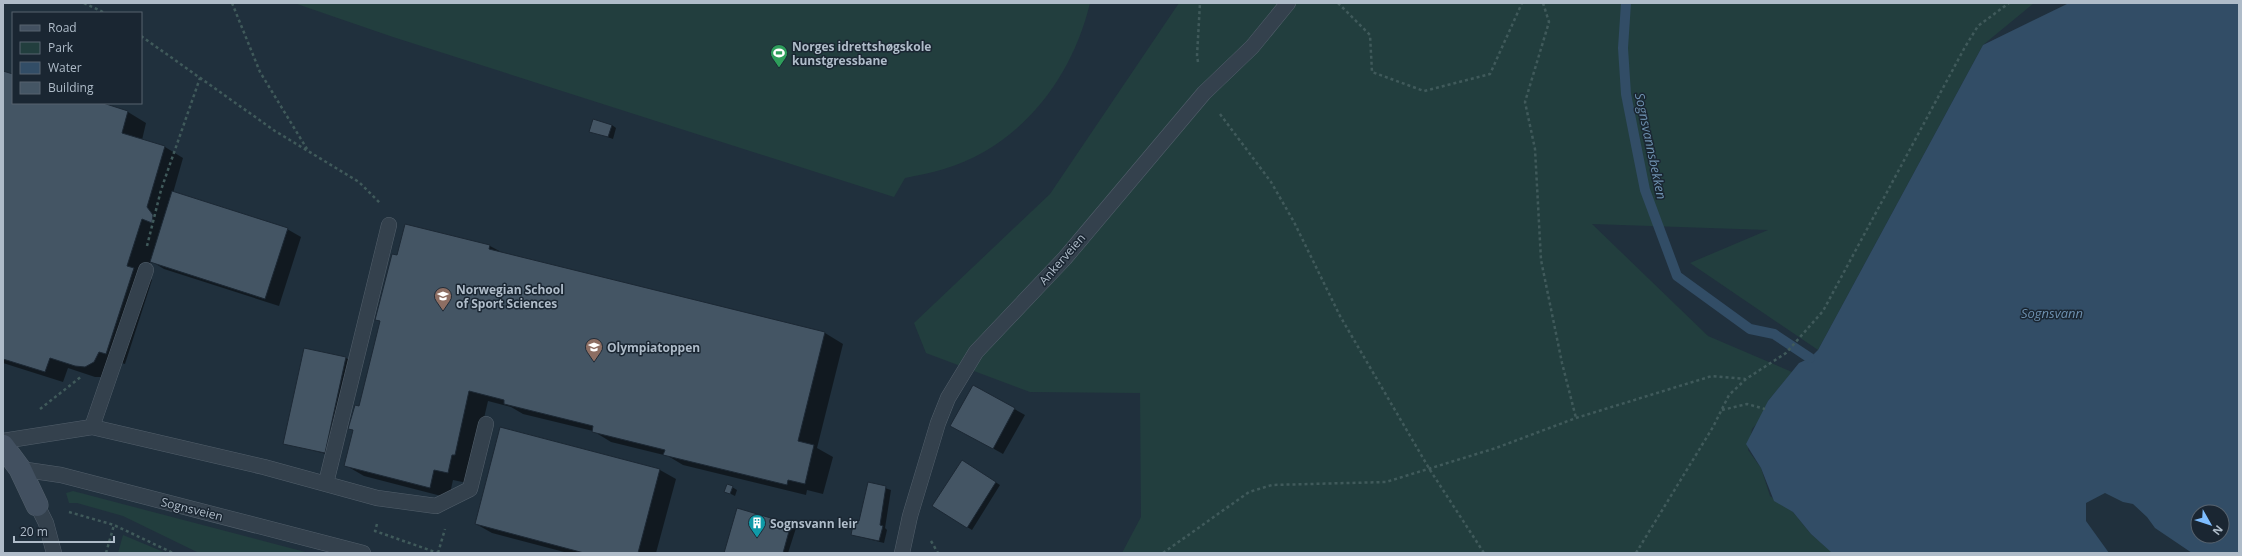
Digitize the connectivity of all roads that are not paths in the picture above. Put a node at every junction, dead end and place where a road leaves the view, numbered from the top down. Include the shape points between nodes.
1 (1288, 3) edge
2 (389, 225) road end
3 (146, 270) dead end
4 (486, 424) dead end
5 (92, 427) junction
6 (3, 441) edge
7 (3, 446) edge
8 (20, 469) junction
9 (326, 483) junction
10 (38, 505) joint
11 (54, 553) edge
12 (363, 553) edge
13 (902, 553) edge

1 - 13 lane, Ankerveien via 1252,47 1204,93 1064,258 976,352 948,398 938,423 910,516
2 - 9 lane
3 - 5 lane
4 - 9 lane via 470,489 436,506 377,498
5 - 6 lane
5 - 9 lane
7 - 8 street
8 - 10 street
8 - 12 lane, Sognsveien via 55,474
10 - 11 lane

